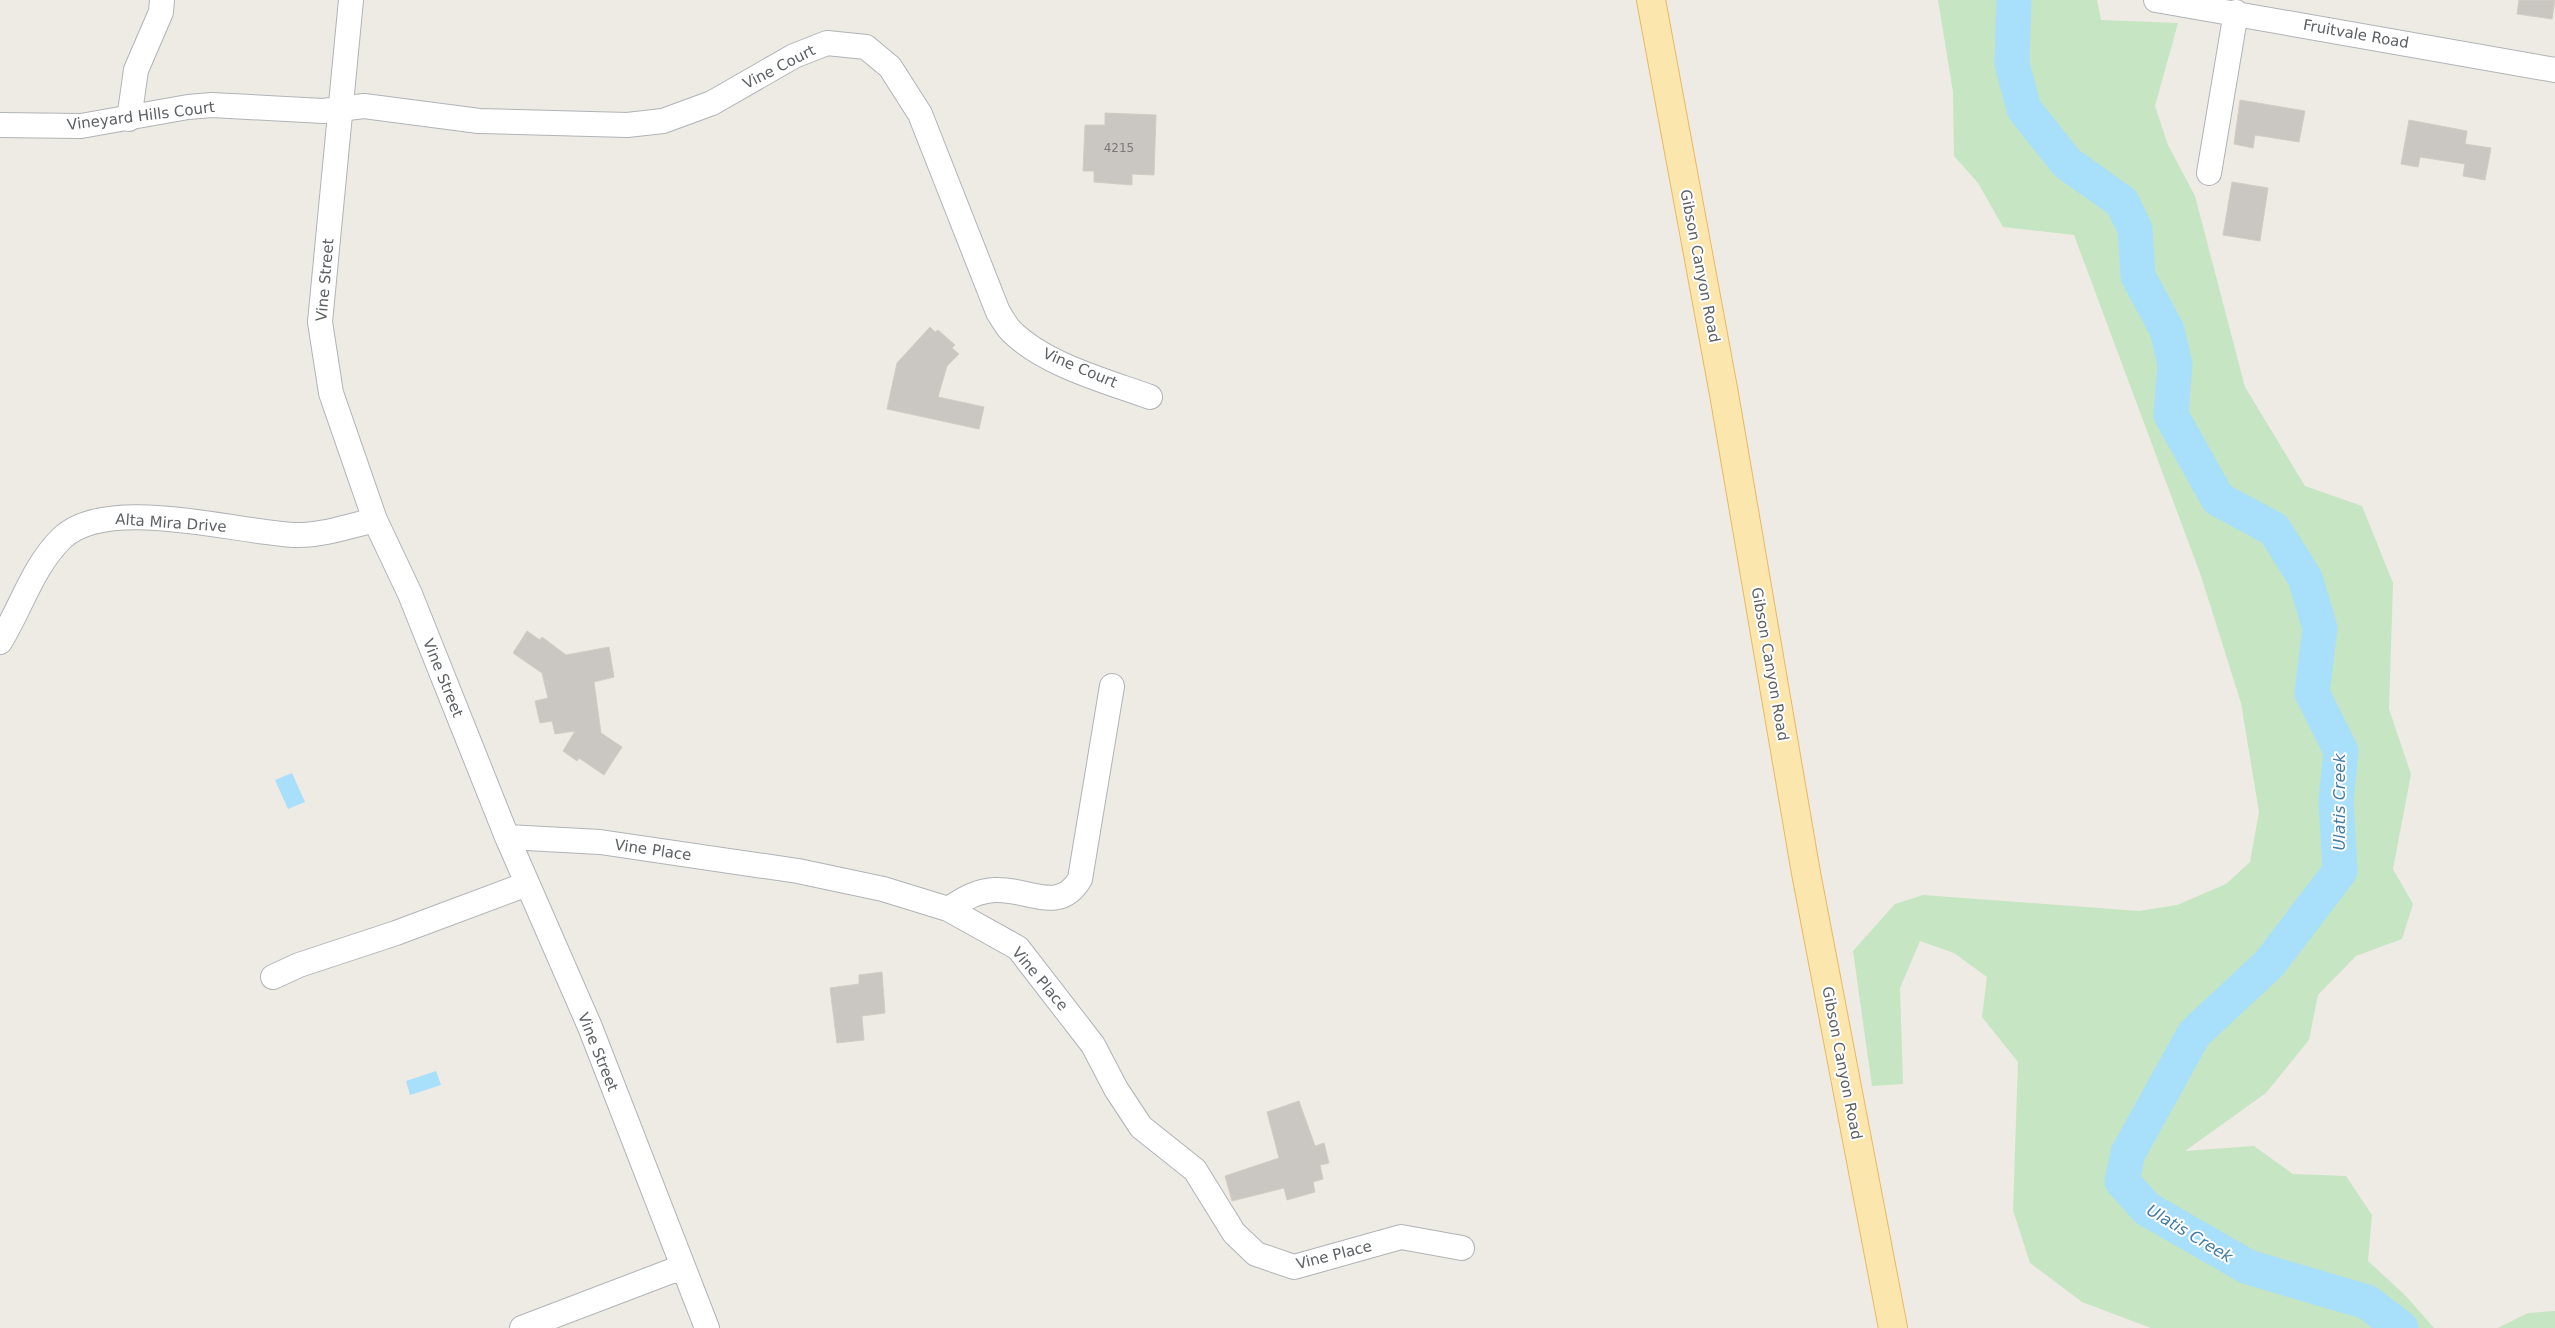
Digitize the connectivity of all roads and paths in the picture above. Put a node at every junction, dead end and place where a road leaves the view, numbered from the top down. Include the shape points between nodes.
1 (162, 0) edge
2 (351, 0) edge
3 (1651, 0) edge
4 (2156, 0) edge
5 (2208, 4) edge
6 (2236, 12) junction
7 (2555, 70) edge
8 (342, 108) junction
9 (129, 119) junction
10 (0, 125) edge
11 (2209, 173) dead end
12 (1150, 397) dead end
13 (375, 520) junction
14 (0, 642) edge
15 (1112, 686) dead end
16 (507, 837) junction
17 (527, 884) junction
18 (948, 909) junction
19 (273, 977) dead end
20 (1462, 1248) dead end
21 (682, 1267) junction
22 (522, 1328) edge
23 (707, 1328) edge
24 (1893, 1328) edge

1 - 9 street via 162,12 136,70
2 - 8 street, Vine Street
3 - 24 main road, Gibson Canyon Road via 1724,394 1806,873
4 - 5 street, Fruitvale Road
5 - 6 street, Fruitvale Road
6 - 7 street, Fruitvale Road
6 - 11 street
8 - 9 street, Vineyard Hills Court via 323,111 212,105
8 - 12 street, Vine Court via 364,106 479,121 627,125 664,121 712,103 794,56 827,43 866,47 890,67 920,114 998,312 1011,331 1047,356
8 - 13 street, Vine Street via 320,322 331,393
9 - 10 street, Vineyard Hills Court via 81,126
13 - 14 street, Alta Mira Drive via 331,532 298,535 115,516 84,523 63,537 46,556
13 - 16 street, Vine Street via 410,594
15 - 18 street via 1080,879 1076,886 1065,896 1053,899 1016,891 974,893
16 - 17 street, Vine Street
16 - 18 street, Vine Place via 600,842 798,871 883,889
17 - 19 street
17 - 21 street, Vine Street via 590,1027
18 - 20 street, Vine Place via 1018,948 1093,1045 1141,1126 1195,1170 1234,1233 1256,1254 1294,1267 1401,1237
21 - 22 street
21 - 23 street, Vine Street

